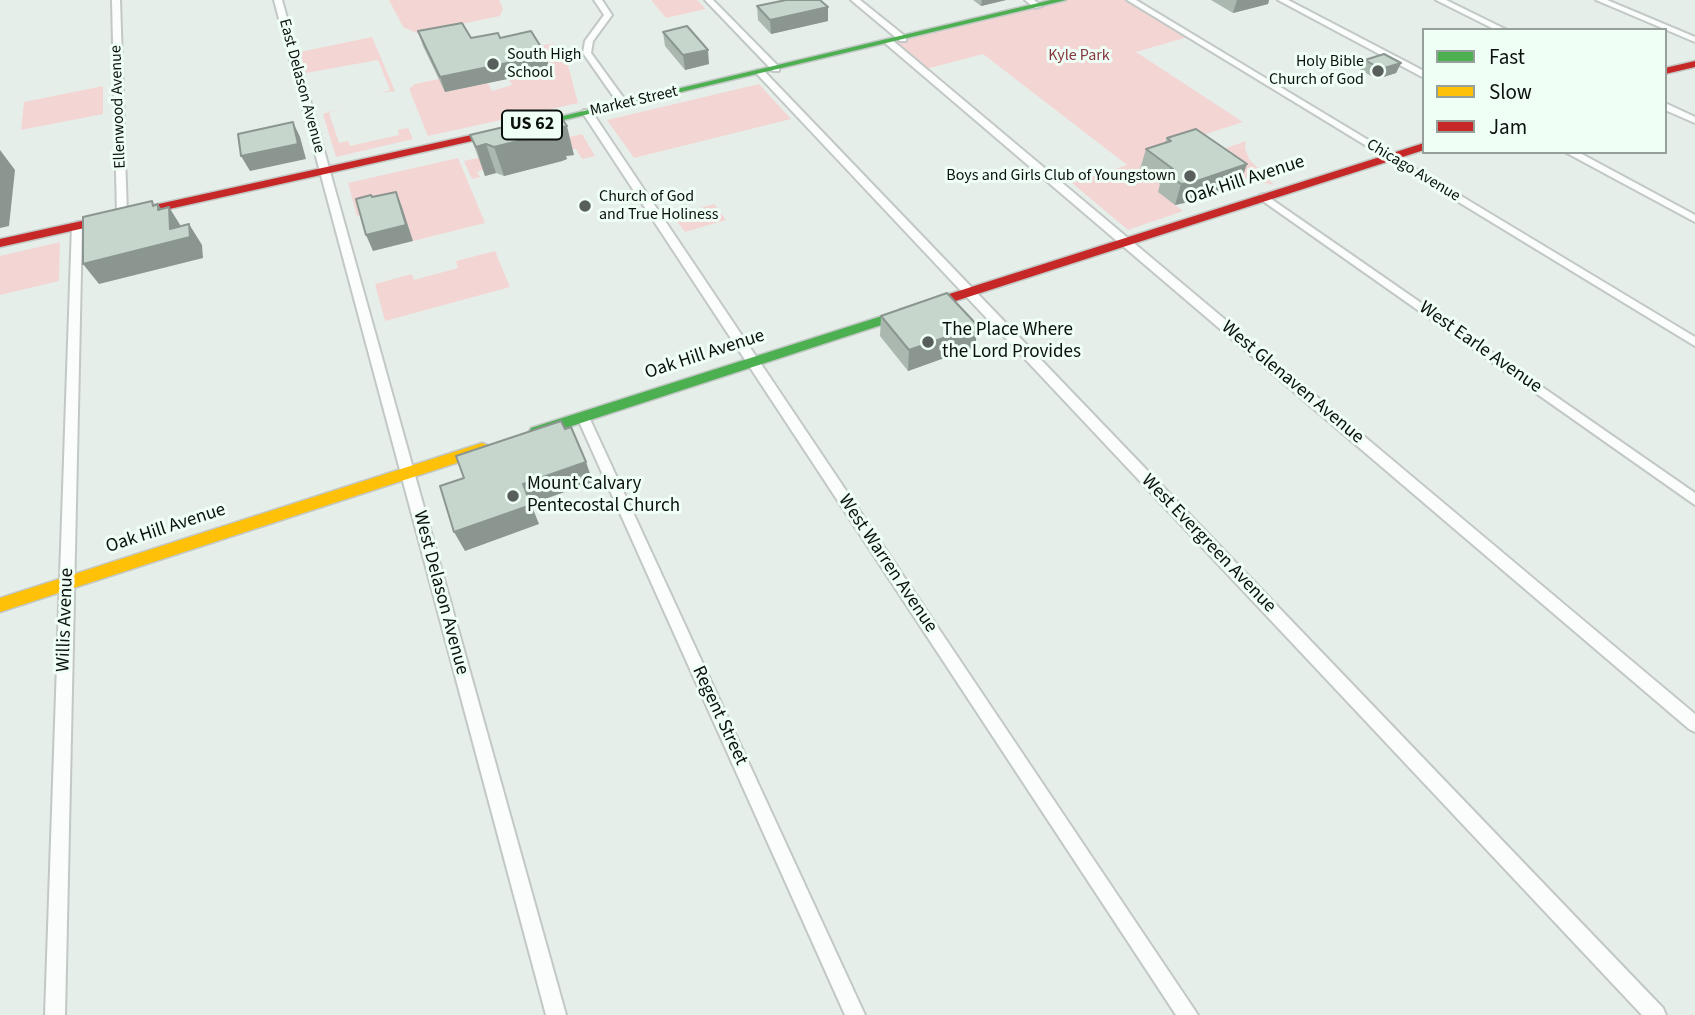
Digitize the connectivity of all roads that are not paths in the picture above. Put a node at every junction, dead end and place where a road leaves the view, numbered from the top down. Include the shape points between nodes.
1 (116, 0) edge
2 (278, 0) edge
3 (598, 0) edge
4 (709, 0) edge
5 (855, 0) edge
6 (1062, 0) edge
7 (1131, 0) edge
8 (1282, 0) edge
9 (1440, 0) edge
10 (1600, 0) edge
11 (1033, 3) edge
12 (1499, 28) edge
13 (1666, 28) edge
14 (1667, 28) edge
15 (1695, 40) edge
16 (896, 41) junction
17 (1695, 64) edge
18 (768, 71) junction
19 (1667, 71) edge
20 (1422, 74) edge
21 (623, 104) junction
22 (1667, 107) edge
23 (587, 113) junction
24 (1695, 120) edge
25 (1422, 147) edge
26 (1574, 154) edge
27 (1390, 157) junction
28 (324, 172) junction
29 (1264, 197) junction
30 (122, 215) junction
31 (1695, 219) edge
32 (77, 225) junction
33 (1125, 242) junction
34 (0, 243) edge
35 (968, 292) junction
36 (1695, 342) edge
37 (753, 362) junction
38 (583, 417) junction
39 (523, 436) edge
40 (499, 444) edge
41 (407, 473) junction
42 (1695, 500) edge
43 (67, 583) junction
44 (0, 605) edge
45 (1695, 724) edge
46 (55, 1015) edge
47 (556, 1015) edge
48 (855, 1015) edge
49 (1188, 1015) edge
50 (1656, 1015) edge

1 - 30 street, Ellenwood Avenue
2 - 28 street, East Delason Avenue
3 - 21 street via 608,15 589,41 587,53
4 - 18 street, West Evergreen Avenue
5 - 16 street, West Glenaven Avenue
6 - 11 street, Market Street / US 62
7 - 27 street, Chicago Avenue
8 - 20 street
9 - 12 street
10 - 13 street
11 - 16 street, Market Street / US 62
14 - 15 street
16 - 18 street, Market Street / US 62
16 - 33 street, West Glenaven Avenue
17 - 19 street
18 - 21 street, Market Street / US 62
18 - 35 street, West Evergreen Avenue
21 - 23 street, Market Street / US 62
22 - 24 street
23 - 28 street, Market Street / US 62
23 - 37 street, West Warren Avenue
25 - 27 street, Oak Hill Avenue
26 - 31 street
27 - 29 street, Oak Hill Avenue
27 - 36 street, Chicago Avenue
28 - 30 street, Market Street / US 62
28 - 41 street, West Delason Avenue
29 - 33 street, Oak Hill Avenue
29 - 42 street, West Earle Avenue
30 - 32 street, Market Street / US 62
32 - 34 street, Market Street / US 62
32 - 43 street, Willis Avenue
33 - 35 street, Oak Hill Avenue
33 - 45 street, West Glenaven Avenue
35 - 37 street, Oak Hill Avenue
35 - 50 street, West Evergreen Avenue
37 - 38 street, Oak Hill Avenue
37 - 49 street, West Warren Avenue
38 - 39 street, Oak Hill Avenue
38 - 48 street, Regent Street
40 - 41 street, Oak Hill Avenue
41 - 43 street, Oak Hill Avenue
41 - 47 street, West Delason Avenue
43 - 44 street, Oak Hill Avenue
43 - 46 street, Willis Avenue

